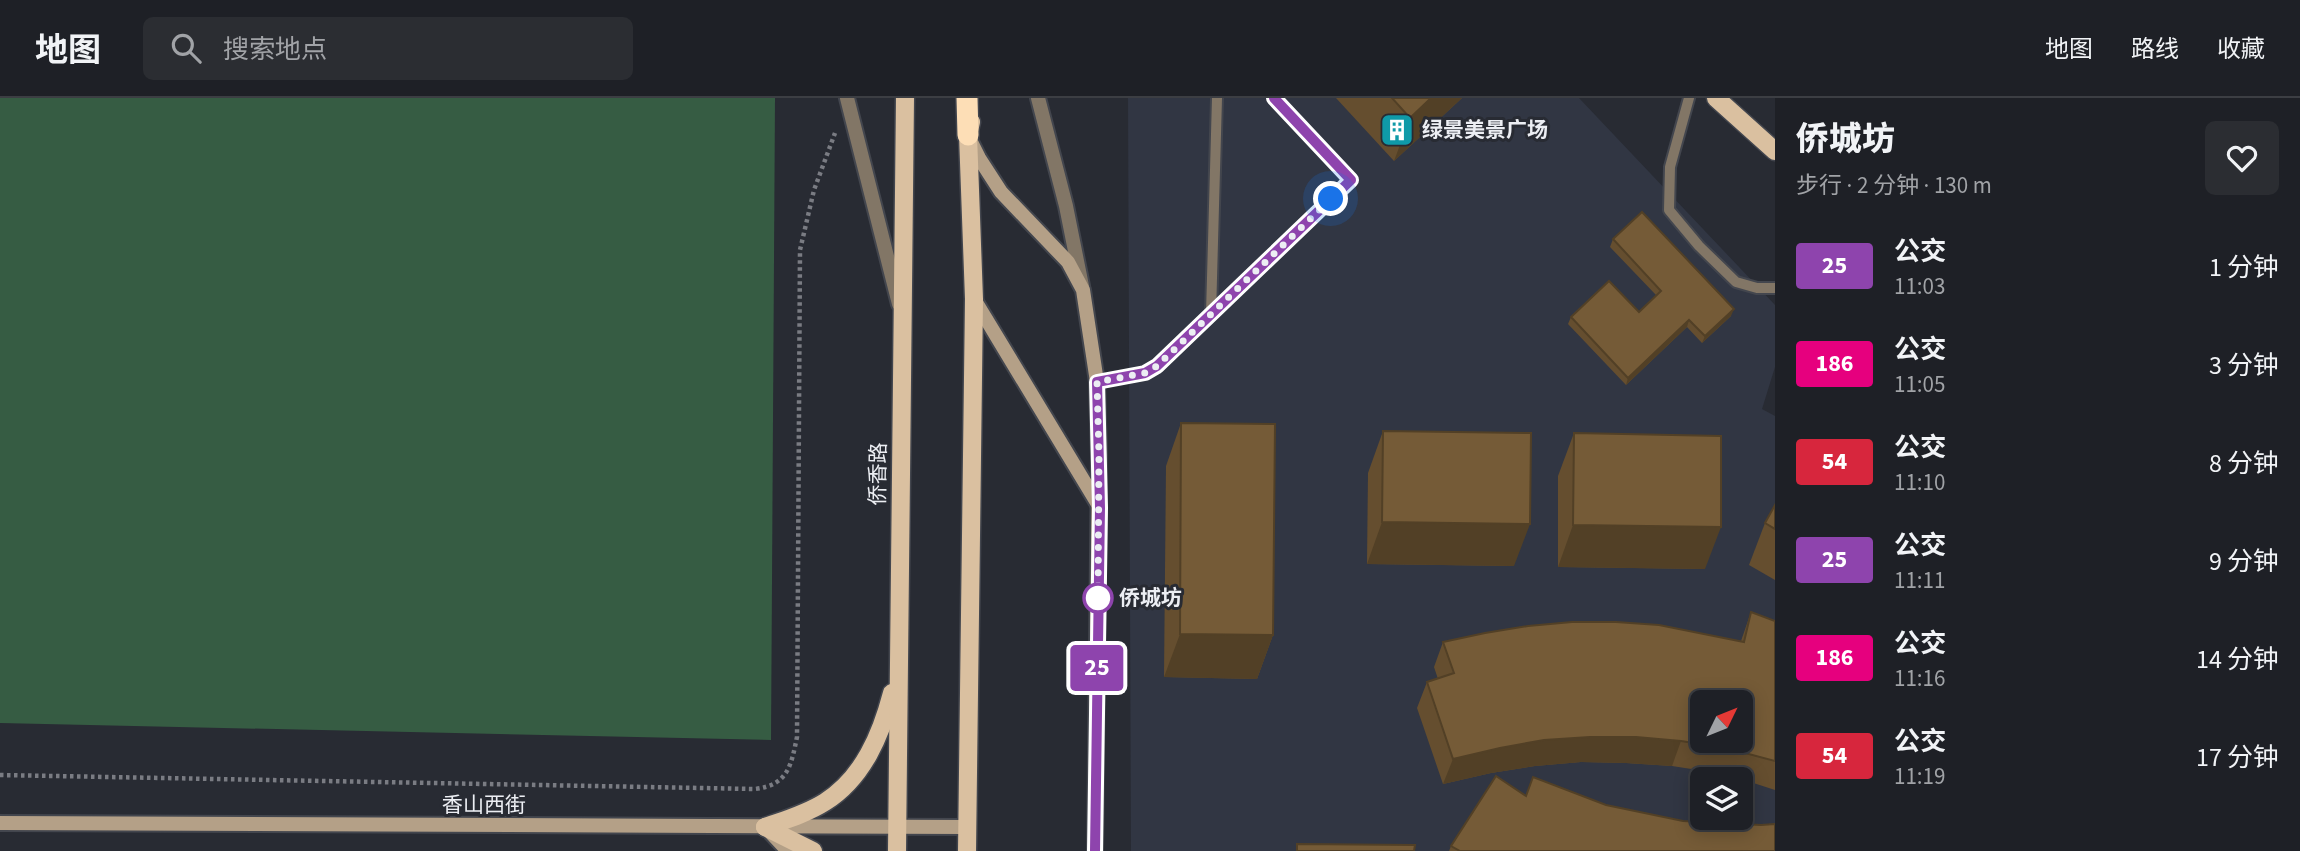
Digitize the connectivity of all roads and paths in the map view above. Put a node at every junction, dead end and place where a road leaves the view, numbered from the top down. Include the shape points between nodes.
1 (847, 98) edge
2 (905, 98) edge
3 (967, 98) edge
4 (977, 98) edge
5 (1038, 98) edge
6 (1217, 98) edge
7 (1274, 98) edge
8 (1689, 98) edge
9 (1716, 98) edge
10 (835, 131) dead end
11 (968, 135) junction
12 (1775, 151) edge
13 (1775, 288) edge
14 (1083, 290) junction
15 (974, 299) junction
16 (1211, 314) junction
17 (902, 316) junction
18 (1097, 382) junction
19 (1100, 508) junction
20 (898, 670) junction
21 (0, 775) edge
22 (0, 823) edge
23 (765, 827) junction
24 (897, 827) junction
25 (967, 827) junction
26 (788, 851) edge
27 (813, 851) edge
28 (897, 851) edge
29 (967, 851) edge
30 (1095, 851) edge

1 - 17 street
2 - 17 main road, 侨香路
3 - 11 highway
4 - 11 main road
5 - 14 street
6 - 16 lane
7 - 16 lane via 1351,180
8 - 13 lane via 1670,167 1669,210 1735,282
9 - 12 main road
10 - 21 path via 800,250 797,737 783,778 771,787 755,789
11 - 14 main road via 1001,192 1068,262
11 - 15 main road
14 - 18 main road
15 - 19 main road
15 - 25 main road
16 - 18 lane via 1157,366 1145,373
17 - 20 main road, 侨香路
18 - 19 main road
19 - 30 main road
20 - 23 main road via 871,751 844,787 804,813
20 - 24 main road, 侨香路
22 - 23 main road, 香山西街
23 - 24 main road, 香山西街
23 - 26 main road
23 - 27 main road
24 - 25 main road, 香山西街
24 - 28 main road, 侨香路
25 - 29 main road

